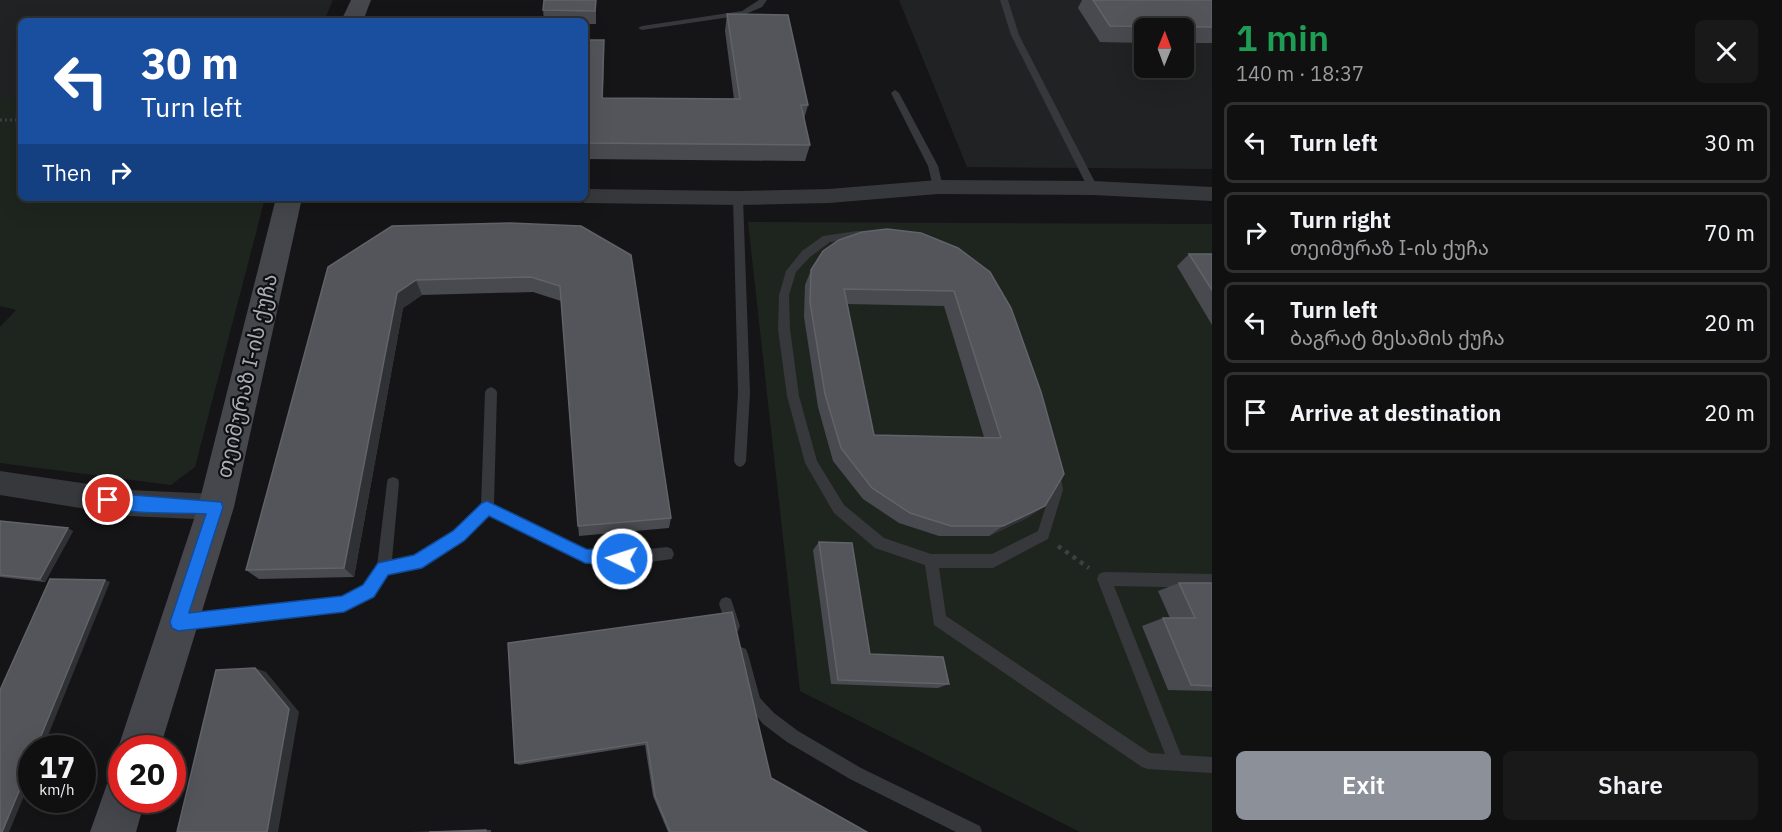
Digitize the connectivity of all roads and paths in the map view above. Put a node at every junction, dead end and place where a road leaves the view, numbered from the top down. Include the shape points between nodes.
1 (361, 0) edge
2 (763, 0) edge
3 (1004, 0) edge
4 (353, 18) edge
5 (642, 28) dead end
6 (895, 93) dead end
7 (0, 120) edge
8 (18, 120) edge
9 (938, 187) junction
10 (1093, 188) junction
11 (1212, 194) edge
12 (588, 196) edge
13 (738, 198) junction
14 (289, 201) edge
15 (491, 392) dead end
16 (740, 461) dead end
17 (0, 483) edge
18 (393, 483) dead end
19 (216, 507) junction
20 (487, 508) junction
21 (1043, 535) junction
22 (667, 554) dead end
23 (931, 561) junction
24 (384, 568) junction
25 (1104, 579) junction
26 (1212, 581) edge
27 (726, 604) dead end
28 (178, 622) junction
29 (143, 735) edge
30 (1176, 763) junction
31 (1212, 765) edge
32 (119, 813) edge
33 (113, 832) edge
34 (974, 832) edge

1 - 4 main road
2 - 5 lane via 744,13
3 - 10 lane via 1015,35
6 - 9 lane via 933,166
7 - 8 path
9 - 10 street
9 - 13 street via 829,196
10 - 11 street
12 - 13 street
13 - 16 lane via 744,393
14 - 19 main road, თეიმურაზ I-ის ქუჩა
15 - 20 lane
17 - 19 street via 129,503
18 - 24 lane
19 - 28 main road, თეიმურაზ I-ის ქუჩა
20 - 22 lane via 585,556 622,559
20 - 24 lane via 459,536 417,562
21 - 23 lane via 993,561
21 - 23 lane via 1057,490 1048,437 1004,313 975,278 941,251 896,235 827,240 806,254 791,271 784,295 784,329 793,396 811,463 839,509 855,523 880,543
21 - 25 path
23 - 30 lane via 939,620 1148,761
24 - 28 lane via 368,591 344,604
25 - 26 lane
25 - 30 lane
27 - 34 lane via 755,703 774,725 830,759
28 - 29 main road, თეიმურაზ I-ის ქუჩა
30 - 31 lane
32 - 33 main road

